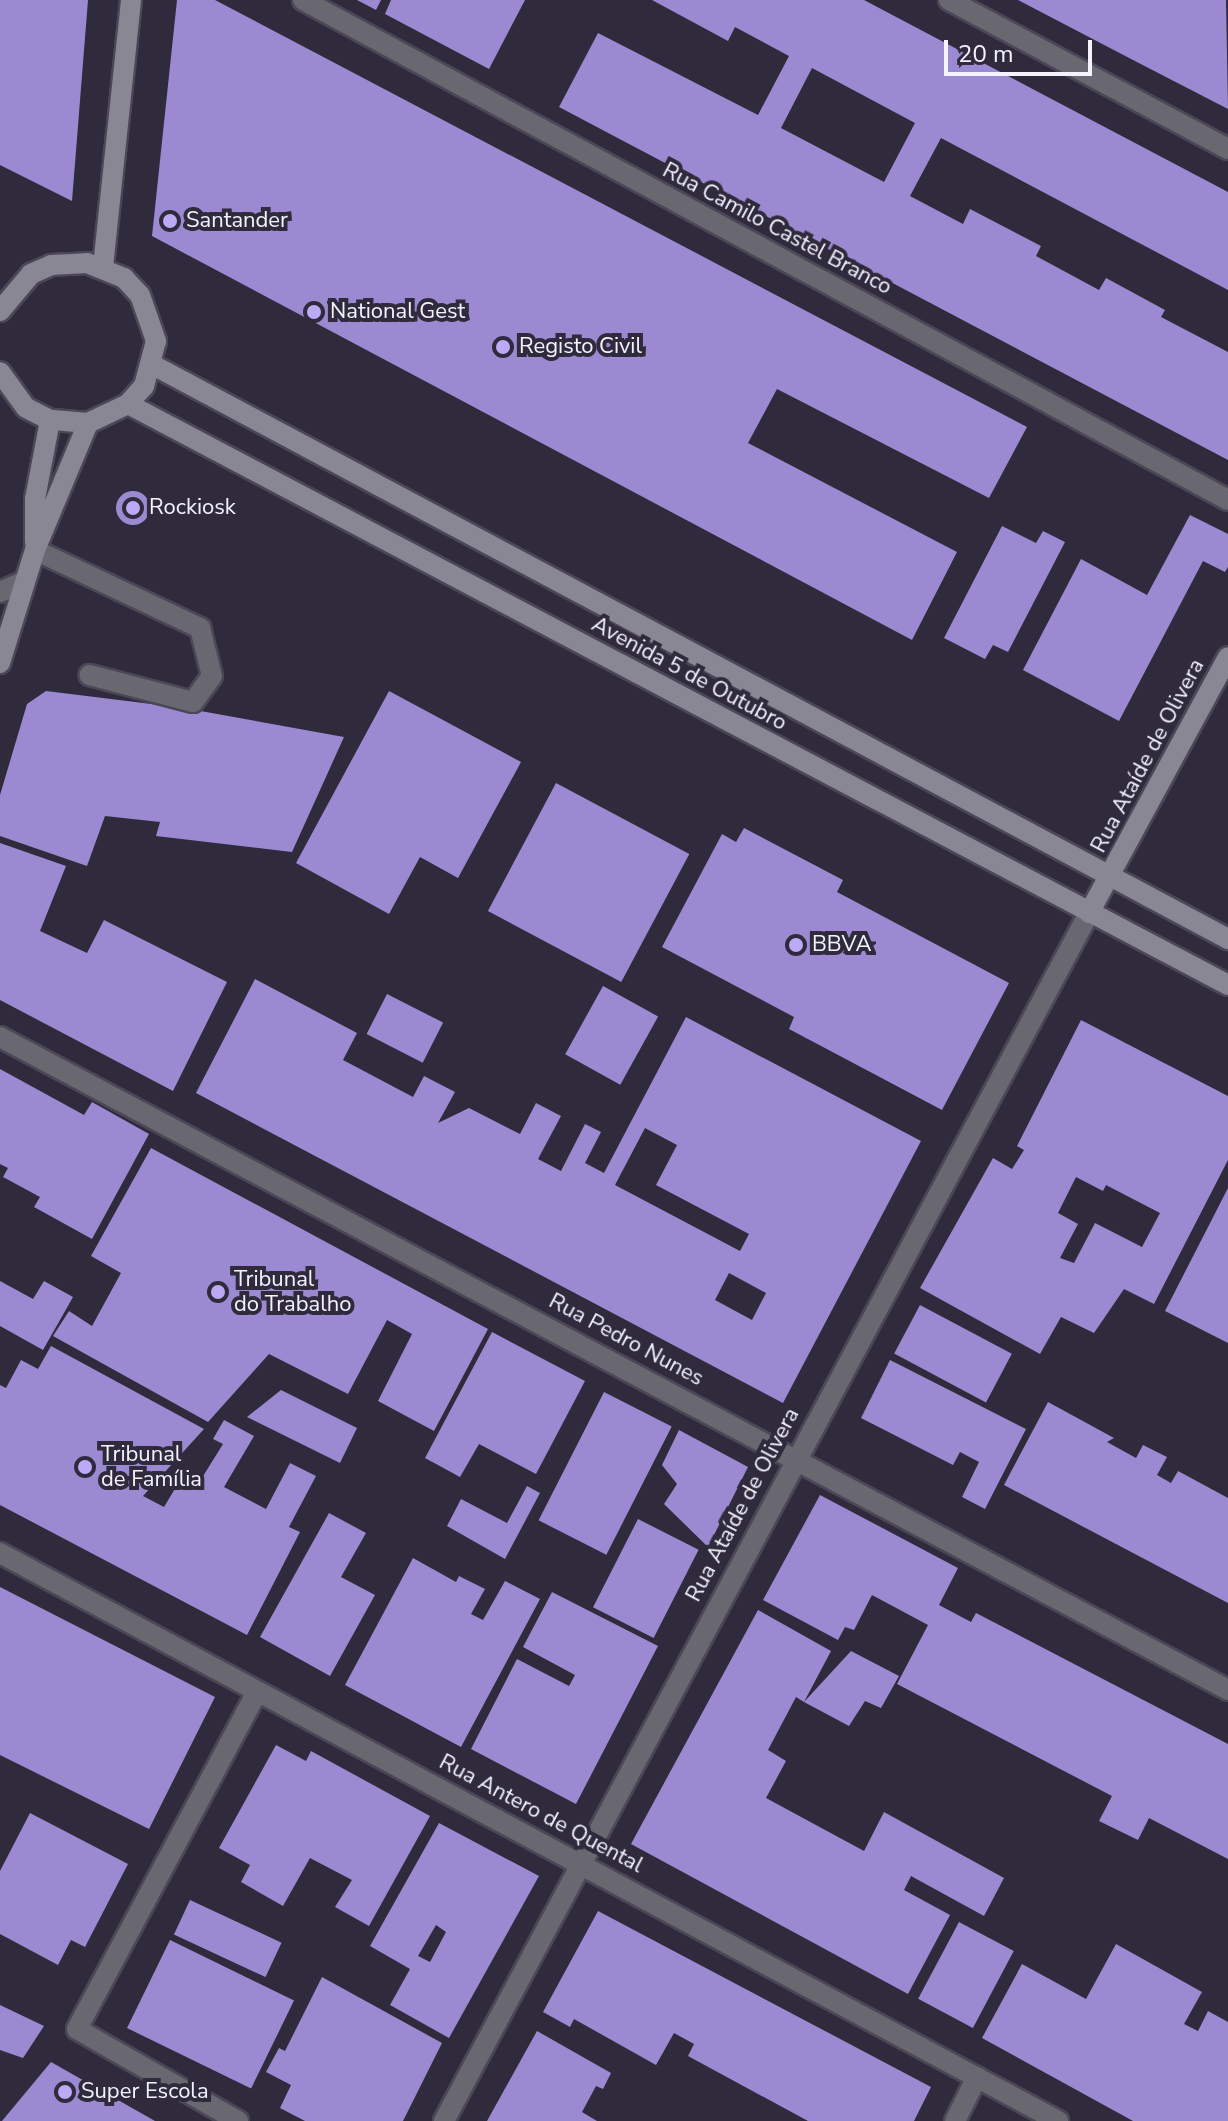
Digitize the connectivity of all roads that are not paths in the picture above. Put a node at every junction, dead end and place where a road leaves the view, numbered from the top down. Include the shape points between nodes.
1 (131, 0) edge
2 (303, 0) edge
3 (949, 0) edge
4 (1228, 149) edge
5 (103, 267) junction
6 (7, 284) edge
7 (0, 311) edge
8 (153, 365) junction
9 (0, 372) edge
10 (128, 404) junction
11 (50, 420) junction
12 (88, 423) junction
13 (1228, 500) edge
14 (35, 550) junction
15 (25, 581) junction
16 (0, 592) edge
17 (2, 653) edge
18 (1228, 657) edge
19 (89, 675) dead end
20 (1111, 877) junction
21 (1089, 913) junction
22 (1228, 939) edge
23 (1228, 985) edge
24 (0, 1037) edge
25 (796, 1457) junction
26 (0, 1553) edge
27 (1228, 1690) edge
28 (257, 1692) junction
29 (582, 1861) junction
30 (977, 2077) junction
31 (238, 2121) edge
32 (444, 2121) edge
33 (955, 2121) edge
34 (1058, 2121) edge

1 - 5 main road
2 - 13 street, Rua Camilo Castel Branco
3 - 4 street
5 - 6 main road via 51,265
5 - 8 main road via 140,295 154,329
6 - 7 main road
8 - 10 main road
8 - 20 main road, Avenida 5 de Outubro
9 - 11 main road via 26,408
10 - 12 main road
10 - 21 main road, Avenida 5 de Outubro
11 - 12 main road
11 - 14 main road via 35,499
12 - 14 main road
14 - 15 main road
14 - 19 street via 200,628 212,676 193,702
15 - 16 street
15 - 17 main road
18 - 20 main road, Rua Ataíde de Olivera
20 - 21 main road, Rua Ataíde de Olivera
20 - 22 main road, Avenida 5 de Outubro
21 - 23 main road, Avenida 5 de Outubro
21 - 25 street, Rua Ataíde de Olivera
24 - 25 street, Rua Pedro Nunes
25 - 27 street, Rua Pedro Nunes
25 - 29 street, Rua Ataíde de Olivera
26 - 28 street, Rua Antero de Quental
28 - 29 street, Rua Antero de Quental
28 - 31 street via 77,2029
29 - 30 street, Rua Antero de Quental
29 - 32 street, Rua Ataíde de Olivera
30 - 33 street
30 - 34 street, Rua Antero de Quental

